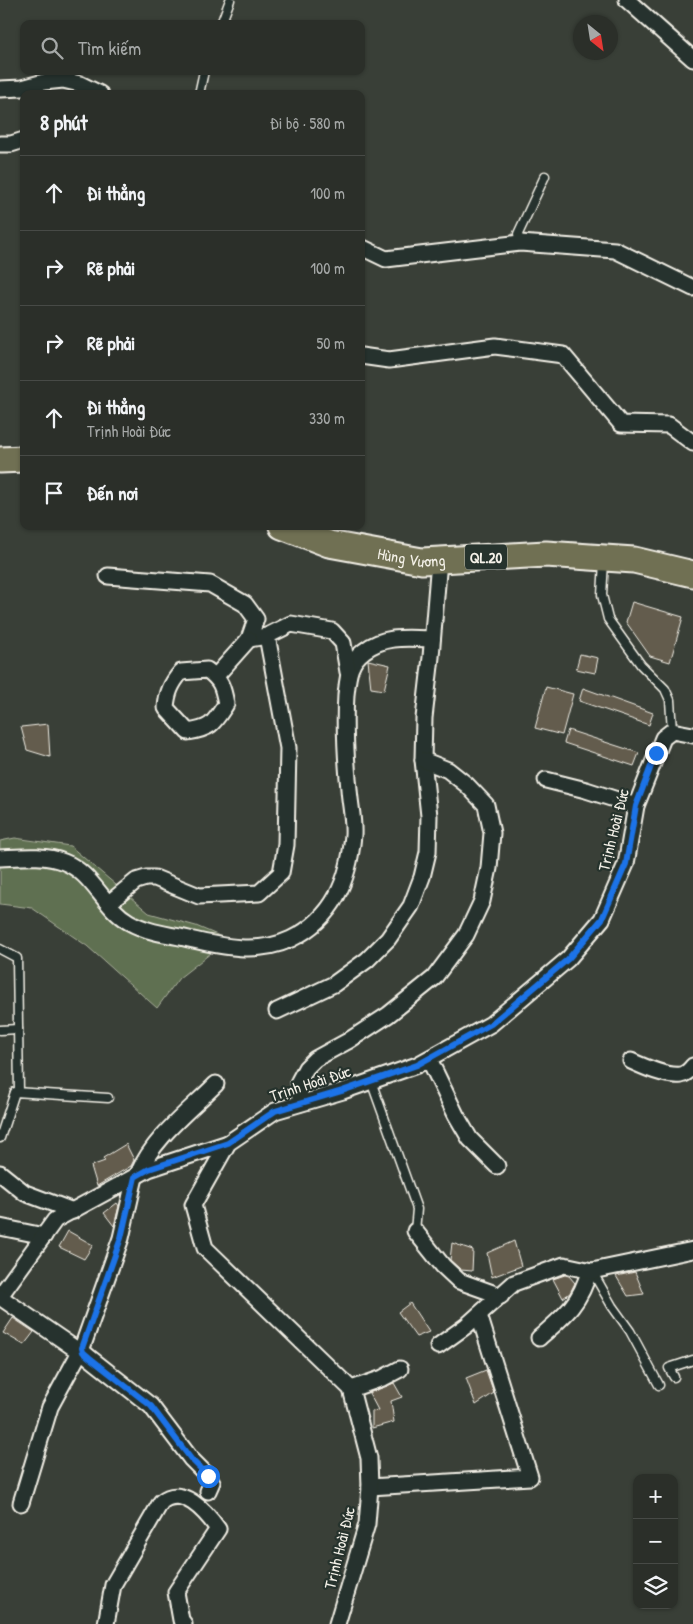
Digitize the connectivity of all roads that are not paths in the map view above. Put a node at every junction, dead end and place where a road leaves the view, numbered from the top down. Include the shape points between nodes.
1 (230, 0) edge
2 (627, 0) edge
3 (222, 20) edge
4 (693, 59) edge
5 (203, 75) edge
6 (0, 89) edge
7 (92, 90) edge
8 (200, 90) edge
9 (20, 141) edge
10 (0, 144) edge
11 (545, 176) dead end
12 (520, 243) junction
13 (365, 248) edge
14 (693, 288) edge
15 (365, 357) edge
16 (693, 443) edge
17 (20, 459) edge
18 (0, 460) edge
19 (292, 530) edge
20 (604, 558) junction
21 (440, 560) junction
22 (693, 574) edge
23 (108, 576) dead end
24 (267, 636) junction
25 (249, 639) junction
26 (432, 639) junction
27 (348, 672) junction
28 (216, 676) junction
29 (672, 731) junction
30 (693, 735) edge
31 (423, 760) junction
32 (546, 780) dead end
33 (636, 806) junction
34 (0, 858) edge
35 (109, 904) junction
36 (0, 949) edge
37 (277, 1011) dead end
38 (18, 1029) junction
39 (0, 1030) edge
40 (429, 1059) junction
41 (631, 1061) dead end
42 (693, 1066) edge
43 (371, 1081) junction
44 (216, 1084) dead end
45 (19, 1092) junction
46 (108, 1098) dead end
47 (300, 1104) junction
48 (0, 1138) edge
49 (228, 1143) junction
50 (497, 1166) dead end
51 (0, 1173) edge
52 (137, 1176) junction
53 (73, 1210) junction
54 (0, 1227) edge
55 (415, 1231) joint
56 (44, 1236) junction
57 (693, 1250) edge
58 (591, 1271) junction
59 (6, 1279) edge
60 (0, 1296) edge
61 (500, 1296) junction
62 (479, 1315) junction
63 (539, 1338) dead end
64 (438, 1346) dead end
65 (81, 1350) junction
66 (693, 1360) edge
67 (400, 1369) dead end
68 (674, 1377) dead end
69 (659, 1385) dead end
70 (351, 1389) junction
71 (370, 1488) junction
72 (208, 1491) dead end
73 (21, 1503) dead end
74 (106, 1624) edge
75 (184, 1624) edge
76 (337, 1624) edge

1 - 3 lane
2 - 4 street
5 - 8 lane
6 - 7 street via 62,80
9 - 10 street
11 - 12 lane via 518,234
12 - 13 street via 386,259
12 - 14 street via 615,250
15 - 16 street via 389,360 495,346 563,355 621,424 669,425
17 - 18 highway
19 - 21 highway, Hùng Vương / QL.20 via 329,544 422,561
20 - 21 highway, Hùng Vương / QL.20 via 546,554
20 - 22 highway, Hùng Vương / QL.20 via 634,560
20 - 29 lane via 602,595 608,619 641,665 666,689
21 - 26 street
23 - 25 street via 210,584 245,604 251,611 256,619
24 - 25 street
24 - 27 street via 291,624 332,631 343,643
24 - 35 street via 288,748 286,845 281,873 259,893 199,896 155,878 146,878 136,881
25 - 28 street
26 - 27 street via 397,637 378,643 362,652
26 - 31 street
27 - 35 street via 347,766 353,833 347,873 333,904 315,924 291,939 265,948 228,948 149,930 129,922
28 - 28 street via 223,688 226,704 206,729 188,732 166,708 174,680 181,672 207,670
29 - 30 street
29 - 33 street, Trịnh Hoài Đức via 663,738
31 - 37 street via 429,816 428,852 410,906 388,939 367,960 334,984
31 - 47 street via 448,770 486,806 492,833 490,868 482,901 466,935 434,978 388,1015 306,1068 299,1081
32 - 33 street
33 - 40 street, Trịnh Hoài Đức via 626,864 602,919 568,959 491,1024
34 - 35 street via 33,856 62,861 80,869
36 - 38 lane via 16,958
38 - 39 lane
38 - 45 lane
40 - 43 street, Trịnh Hoài Đức
40 - 50 street via 470,1139
41 - 42 street via 646,1068 682,1075
43 - 47 street, Trịnh Hoài Đức
43 - 55 lane via 417,1210
44 - 52 street via 158,1142 145,1158
45 - 46 lane
45 - 48 lane via 15,1092
47 - 49 street, Trịnh Hoài Đức via 275,1111
49 - 52 street
49 - 70 street, Trịnh Hoài Đức via 193,1205 205,1248
51 - 53 street via 25,1193
52 - 53 street
52 - 65 street via 121,1238
53 - 56 street via 55,1220
54 - 56 street
55 - 61 street via 459,1281
56 - 59 street
57 - 58 street
58 - 61 street via 564,1265 514,1283
58 - 63 street via 573,1307
58 - 69 lane via 630,1331
59 - 60 street
60 - 65 street
61 - 62 street
62 - 64 street
62 - 71 street via 530,1477
65 - 72 street via 151,1406 208,1476 212,1482
65 - 73 street via 50,1407
66 - 68 lane via 668,1368
67 - 70 street
70 - 71 street, Trịnh Hoài Đức via 369,1458
71 - 76 street, Trịnh Hoài Đức via 367,1524
74 - 75 street via 113,1585 161,1502 168,1496 178,1496 194,1502 218,1529 176,1592

